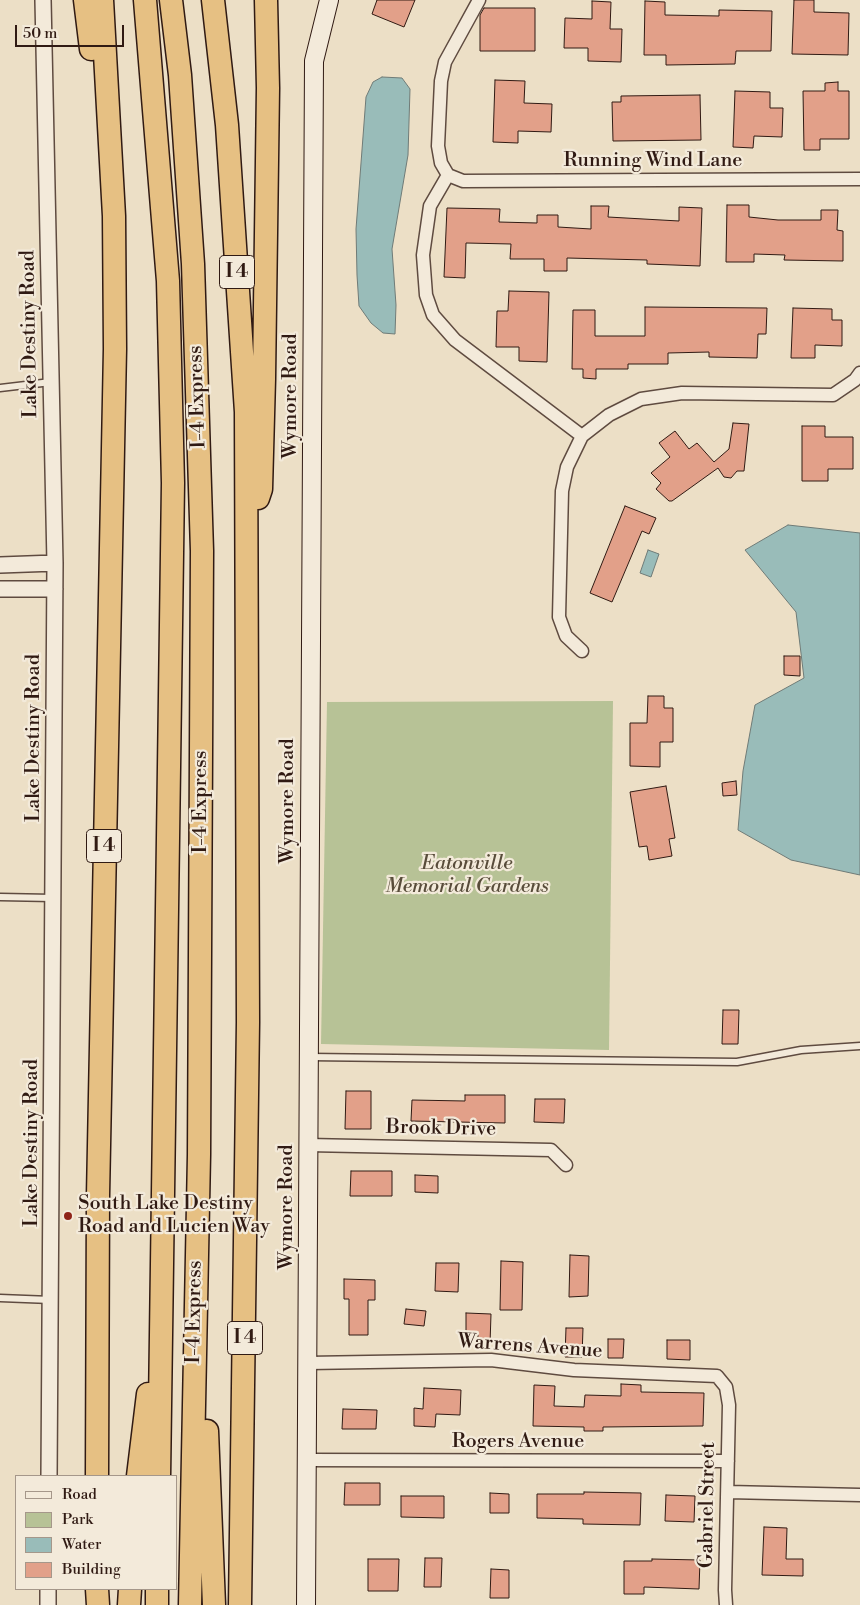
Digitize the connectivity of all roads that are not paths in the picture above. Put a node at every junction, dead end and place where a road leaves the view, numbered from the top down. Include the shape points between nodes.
1 (43, 0) edge
2 (85, 0) edge
3 (102, 0) edge
4 (145, 0) edge
5 (171, 0) edge
6 (213, 0) edge
7 (256, 0) edge
8 (266, 0) edge
9 (329, 0) edge
10 (478, 0) edge
11 (268, 88) junction
12 (448, 175) junction
13 (860, 179) edge
14 (114, 216) junction
15 (860, 373) edge
16 (51, 382) junction
17 (0, 388) edge
18 (582, 436) junction
19 (246, 545) junction
20 (55, 563) junction
21 (0, 565) edge
22 (0, 589) edge
23 (55, 589) junction
24 (582, 651) dead end
25 (0, 897) edge
26 (54, 898) junction
27 (860, 1046) edge
28 (308, 1057) junction
29 (308, 1145) junction
30 (566, 1165) dead end
31 (196, 1253) junction
32 (162, 1294) junction
33 (0, 1298) edge
34 (51, 1300) junction
35 (308, 1364) junction
36 (729, 1405) joint
37 (307, 1460) junction
38 (728, 1461) junction
39 (49, 1475) edge
40 (97, 1475) edge
41 (138, 1475) edge
42 (159, 1475) edge
43 (728, 1492) junction
44 (860, 1495) edge
45 (48, 1590) edge
46 (98, 1590) edge
47 (130, 1590) edge
48 (157, 1590) edge
49 (48, 1605) edge
50 (98, 1605) edge
51 (129, 1605) edge
52 (157, 1605) edge
53 (190, 1605) edge
54 (214, 1605) edge
55 (240, 1605) edge
56 (306, 1605) edge
57 (726, 1605) edge

1 - 16 street, Lake Destiny Road
2 - 14 highway
3 - 14 highway, I 4
4 - 32 highway, I-4 Express via 168,281 173,483
5 - 31 highway, I-4 Express via 180,75 193,264 202,542
6 - 19 highway, I 4 via 227,125 246,412
7 - 11 highway
8 - 11 highway
9 - 28 main road, Wymore Road via 314,61
10 - 12 street via 445,62 441,81 438,146 441,163
11 - 19 highway via 261,489
12 - 13 street, Running Wind Lane via 463,181
12 - 18 street via 430,206 423,255 426,294 433,314 455,340
14 - 40 highway, I 4 via 98,1195
15 - 18 street via 833,395 682,393 640,400 609,415
16 - 17 lane
16 - 20 street, Lake Destiny Road
18 - 24 street via 567,467 562,491 559,617 566,636
19 - 55 highway, I 4 via 248,1022
20 - 21 street
20 - 23 street, Lake Destiny Road
22 - 23 street
23 - 26 street, Lake Destiny Road
25 - 26 lane
26 - 34 street, Lake Destiny Road
27 - 28 lane via 800,1050 737,1062
28 - 29 main road, Wymore Road
29 - 30 street, Brook Drive via 551,1150
29 - 35 main road, Wymore Road
31 - 53 highway, I-4 Express
31 - 54 highway via 202,1280
32 - 41 highway
32 - 42 highway, I-4 Express
33 - 34 lane
34 - 39 street, Lake Destiny Road
35 - 36 street, Warrens Avenue via 491,1360 574,1370 700,1374 717,1376 726,1387
35 - 37 main road, Wymore Road
36 - 38 street, Gabriel Street
37 - 38 street, Rogers Avenue
37 - 56 main road, Wymore Road
38 - 43 street, Gabriel Street
43 - 44 street
43 - 57 street, Gabriel Street
45 - 49 street
46 - 50 highway
47 - 51 highway
48 - 52 highway

